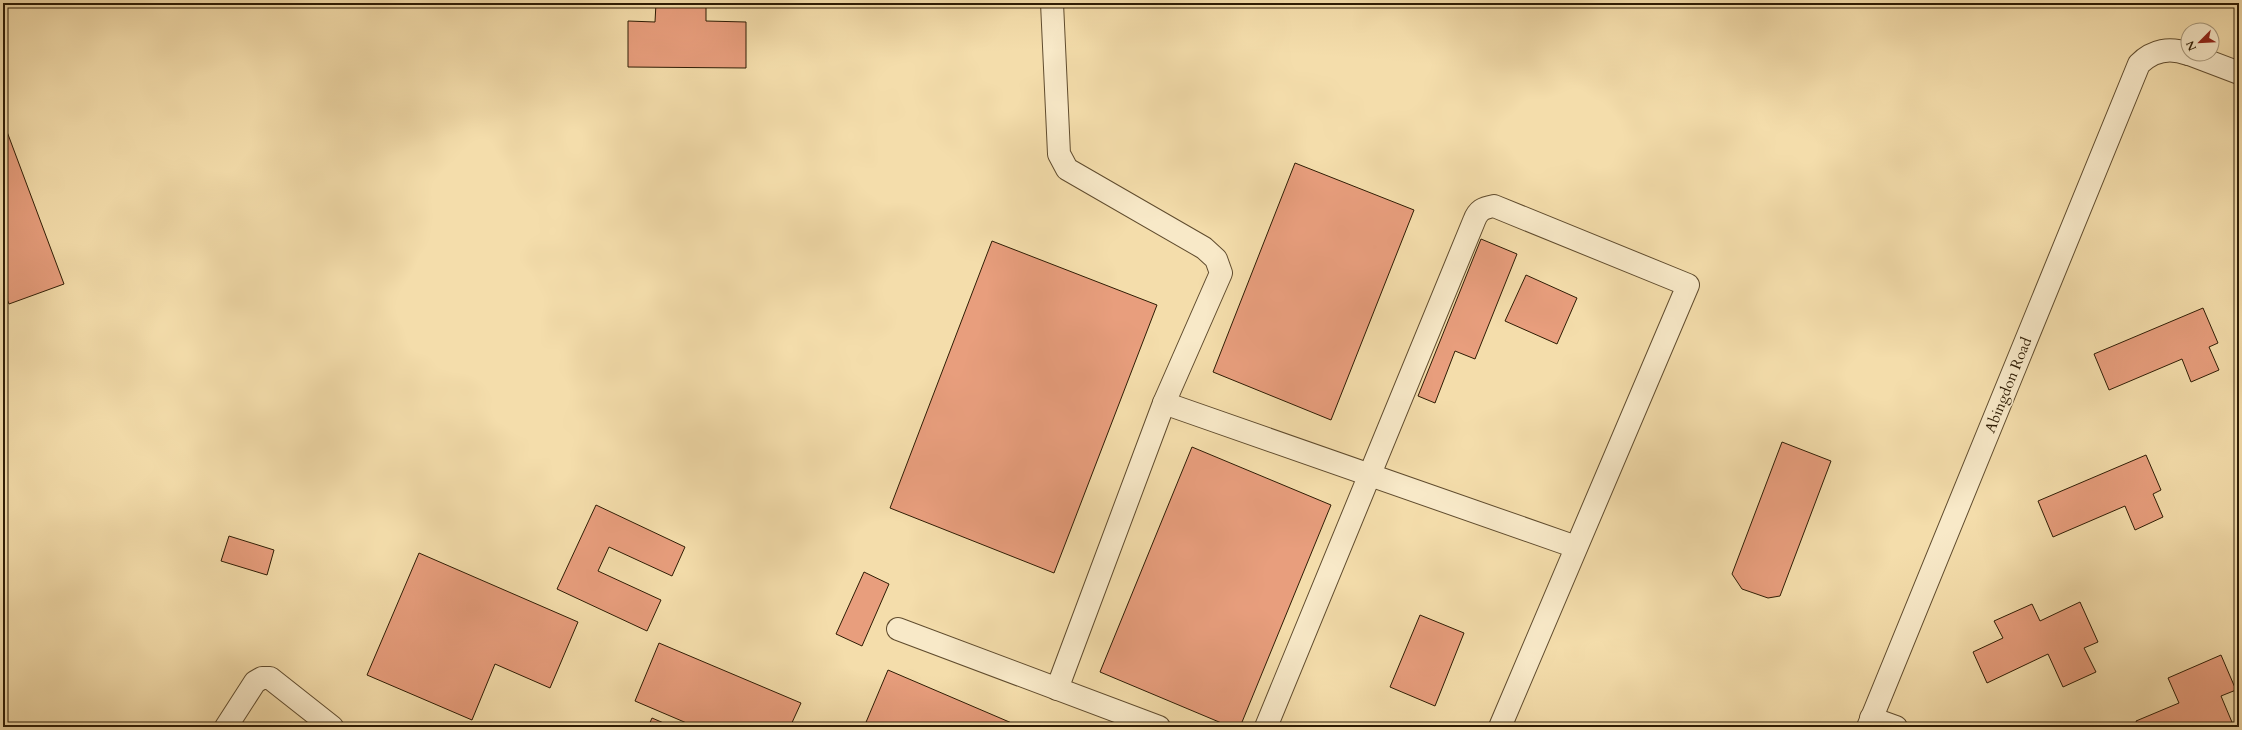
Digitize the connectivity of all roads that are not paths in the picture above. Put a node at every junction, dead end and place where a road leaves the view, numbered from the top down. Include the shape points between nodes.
1 (1052, 3) edge
2 (2180, 51) edge
3 (2211, 62) edge
4 (2239, 72) edge
5 (1164, 403) junction
6 (1369, 474) junction
7 (1576, 547) junction
8 (898, 629) dead end
9 (1057, 689) junction
10 (1870, 722) edge
11 (226, 727) edge
12 (332, 727) edge
13 (1159, 727) edge
14 (1266, 727) edge
15 (1500, 727) edge
16 (1896, 727) edge

1 - 5 street via 1059,154 1067,170 1204,248 1216,259 1221,273
2 - 10 street, Abingdon Road via 2158,51 2147,56 2139,64
3 - 4 street
5 - 6 street
5 - 9 street
6 - 7 street
6 - 7 street via 1478,212 1485,207 1494,206 1688,285
6 - 14 street
7 - 15 street
8 - 9 street
9 - 13 street
10 - 16 street
11 - 12 street via 255,682 262,678 270,678

